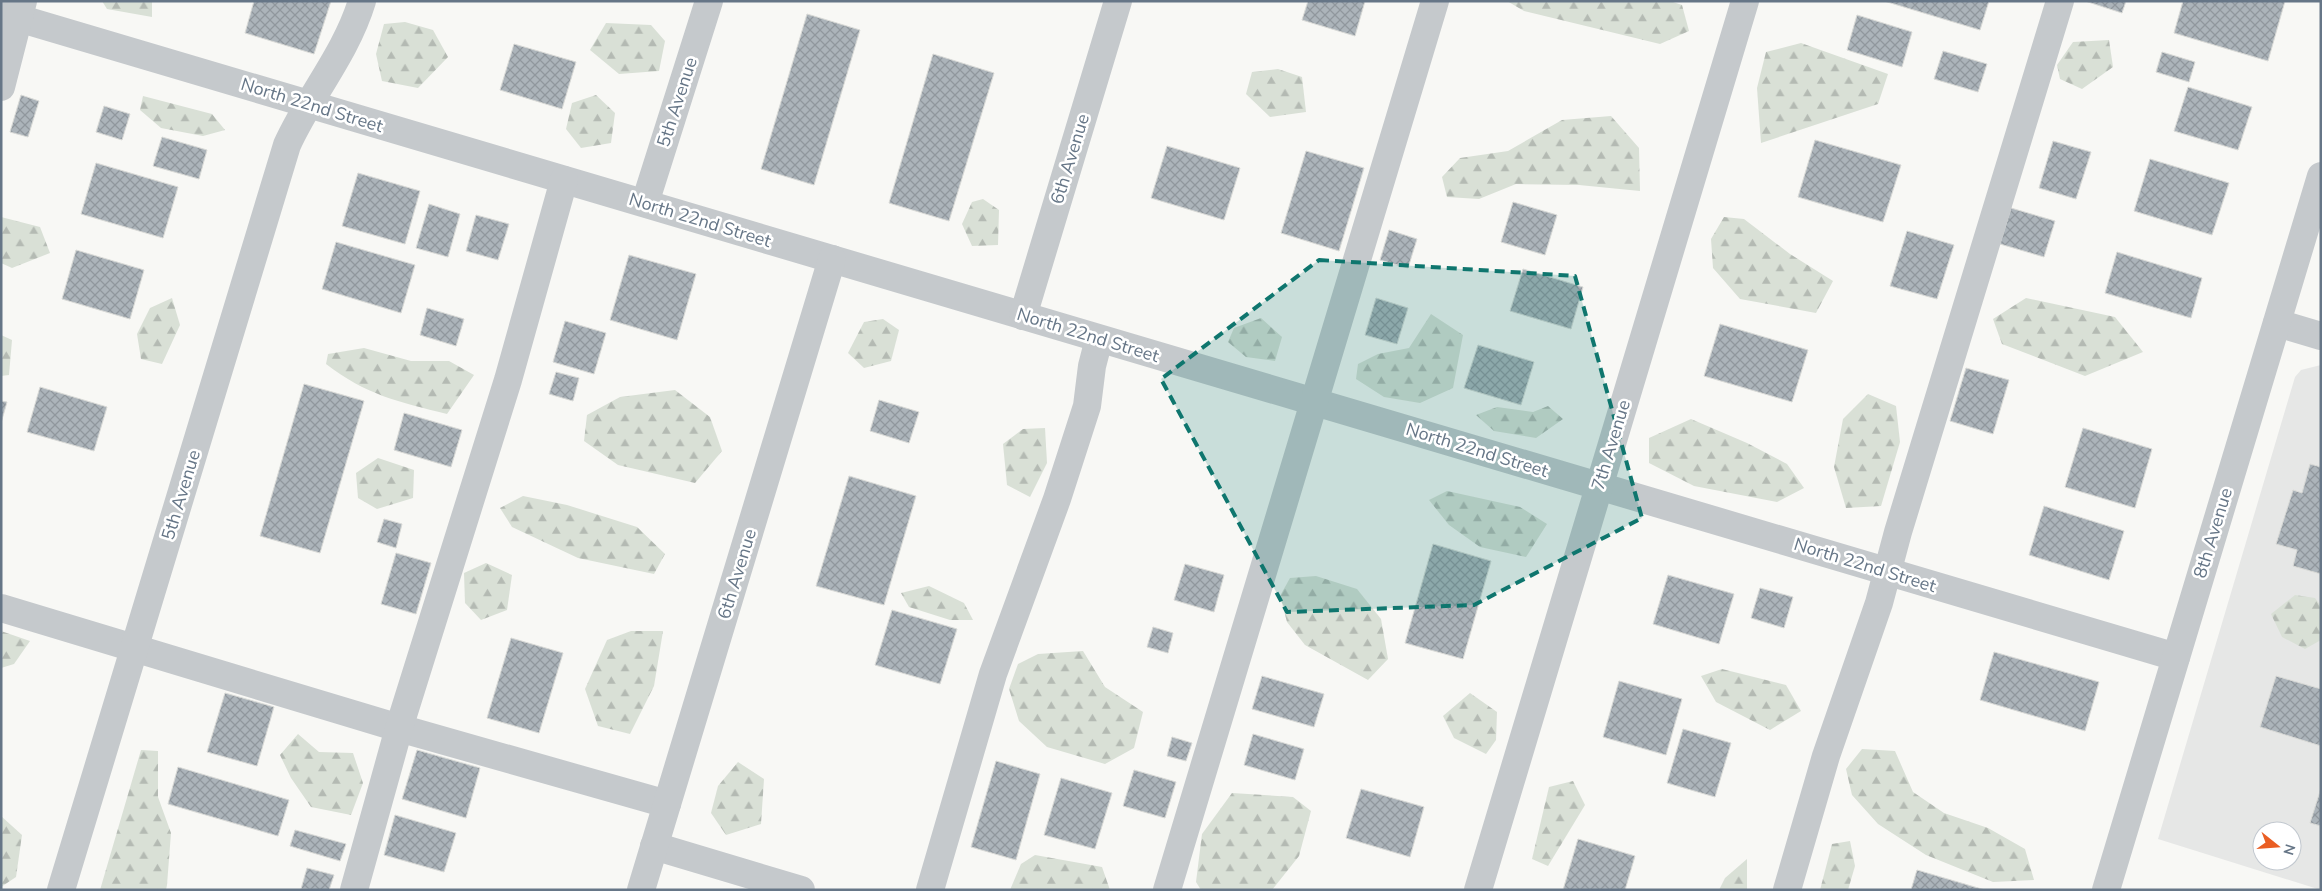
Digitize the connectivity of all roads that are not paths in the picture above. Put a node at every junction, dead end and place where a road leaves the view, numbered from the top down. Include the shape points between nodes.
1 (362, 1) edge
2 (709, 1) edge
3 (1118, 1) edge
4 (1435, 1) edge
5 (1745, 1) edge
6 (2060, 1) edge
7 (15, 11) edge
8 (1, 87) edge
9 (310, 104) junction
10 (2321, 176) edge
11 (564, 180) junction
12 (645, 203) junction
13 (832, 259) junction
14 (1023, 316) junction
15 (2277, 323) junction
16 (2321, 336) edge
17 (1100, 339) junction
18 (1313, 402) junction
19 (1599, 486) junction
20 (1888, 572) junction
21 (1, 608) edge
22 (134, 647) junction
23 (2176, 657) junction
24 (399, 728) junction
25 (667, 804) junction
26 (654, 846) junction
27 (61, 890) edge
28 (354, 890) edge
29 (641, 890) edge
30 (801, 890) edge
31 (930, 890) edge
32 (1167, 890) edge
33 (1478, 890) edge
34 (1787, 890) edge
35 (2106, 890) edge

1 - 9 street, 5th Avenue via 356,20
2 - 12 street, 5th Avenue
3 - 14 street, 6th Avenue
4 - 18 street
5 - 19 street, 7th Avenue
6 - 20 street
7 - 8 street
7 - 9 street, North 22nd Street
9 - 11 street, North 22nd Street
9 - 22 street, 5th Avenue via 287,145
10 - 15 street, 8th Avenue
11 - 12 street, North 22nd Street
11 - 24 street via 508,380
12 - 13 street, North 22nd Street
13 - 14 street, North 22nd Street
13 - 25 street, 6th Avenue
14 - 17 street, North 22nd Street
15 - 16 street
15 - 23 street, 8th Avenue
17 - 18 street, North 22nd Street
17 - 31 street via 1092,366 1087,406 993,674
18 - 19 street, North 22nd Street
18 - 32 street
19 - 20 street, North 22nd Street
19 - 33 street, 7th Avenue
20 - 23 street, North 22nd Street
20 - 34 street via 1826,756
21 - 22 street
22 - 24 street
22 - 27 street, 5th Avenue
23 - 35 street, 8th Avenue
24 - 25 street
24 - 28 street
25 - 26 street, 6th Avenue
26 - 29 street, 6th Avenue
26 - 30 street

